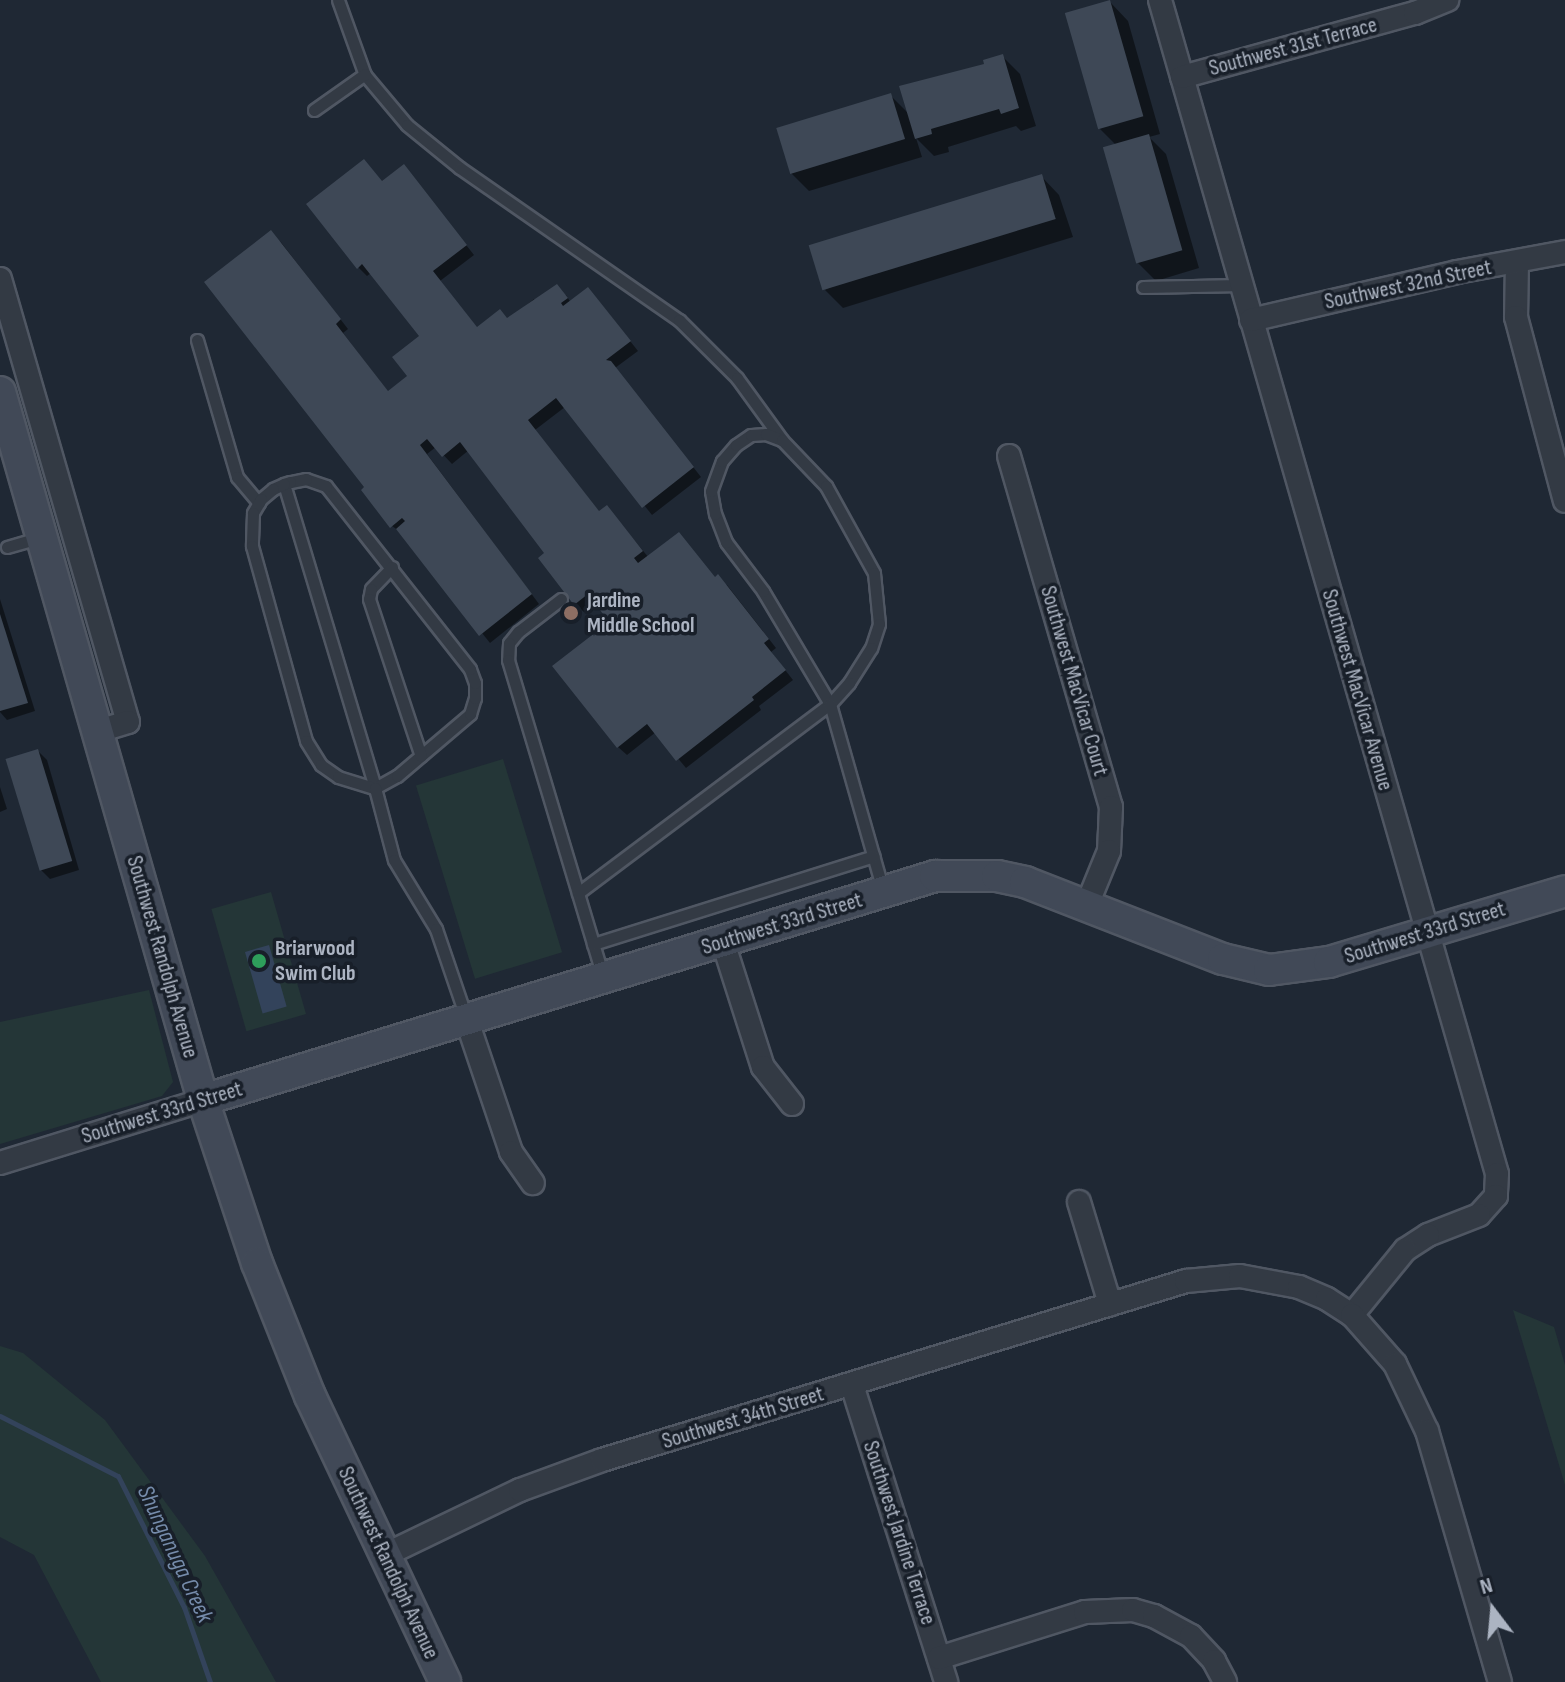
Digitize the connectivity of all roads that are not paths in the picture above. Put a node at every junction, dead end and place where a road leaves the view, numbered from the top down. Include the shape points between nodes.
1 (338, 0) edge
2 (1160, 0) edge
3 (1448, 0) edge
4 (365, 74) junction
5 (1182, 77) junction
6 (314, 110) dead end
7 (1565, 252) edge
8 (1517, 262) junction
9 (0, 279) edge
10 (1241, 285) junction
11 (1143, 287) dead end
12 (1251, 320) junction
13 (197, 340) dead end
14 (0, 392) edge
15 (45, 434) junction
16 (782, 440) junction
17 (15, 443) junction
18 (1009, 456) dead end
19 (284, 484) junction
20 (1565, 501) edge
21 (259, 503) junction
22 (43, 537) junction
23 (7, 547) dead end
24 (392, 567) junction
25 (561, 599) dead end
26 (830, 704) junction
27 (99, 731) junction
28 (421, 756) junction
29 (375, 788) junction
30 (873, 856) junction
31 (1565, 891) edge
32 (578, 893) junction
33 (884, 893) junction
34 (1087, 905) junction
35 (1426, 933) junction
36 (723, 942) junction
37 (593, 944) junction
38 (604, 978) junction
39 (467, 1021) junction
40 (203, 1100) junction
41 (792, 1104) dead end
42 (0, 1163) edge
43 (533, 1183) dead end
44 (1079, 1202) dead end
45 (1110, 1304) junction
46 (1352, 1315) junction
47 (852, 1385) junction
48 (385, 1555) junction
49 (939, 1658) junction
50 (445, 1682) edge
51 (946, 1682) edge
52 (1225, 1682) edge
53 (1500, 1682) edge

1 - 4 lane
2 - 5 street, Southwest MacVicar Avenue
3 - 5 street, Southwest 31st Terrace
4 - 6 lane
4 - 16 lane via 407,125 460,168 679,320 737,378
5 - 10 street, Southwest MacVicar Avenue
7 - 8 street, Southwest 32nd Street
8 - 12 street, Southwest 32nd Street
8 - 20 street via 1516,317
9 - 15 street
10 - 11 lane
10 - 12 street, Southwest MacVicar Avenue
12 - 35 street, Southwest MacVicar Avenue
13 - 21 lane via 237,477
14 - 17 street, Southwest Randolph Avenue
15 - 17 street
15 - 27 street via 128,722
16 - 26 lane via 826,486 874,573 879,624 871,648
16 - 26 lane via 751,435 736,445 722,461 711,491 715,514 726,542 763,591
17 - 22 street, Southwest Randolph Avenue
18 - 34 street, Southwest MacVicar Court via 1111,807 1109,851
19 - 21 lane
19 - 24 lane via 306,479 326,486
19 - 29 lane
21 - 29 lane via 250,529 252,546 306,741 321,765 338,777
22 - 23 lane
22 - 27 street, Southwest Randolph Avenue
24 - 28 lane via 371,589 369,599
24 - 28 lane via 470,669 475,683 470,714
25 - 32 lane via 518,632 509,643 508,660
26 - 30 lane
26 - 32 lane
27 - 40 street, Southwest Randolph Avenue
28 - 29 lane
29 - 39 lane via 394,860 436,929
30 - 33 lane
30 - 37 lane
31 - 35 street, Southwest 33rd Street
32 - 37 lane
33 - 34 street, Southwest 33rd Street via 935,876 976,875 1025,882
33 - 36 street, Southwest 33rd Street
34 - 35 street, Southwest 33rd Street via 1223,959 1269,970 1329,962
35 - 46 street, Southwest MacVicar Avenue via 1497,1174 1496,1196 1479,1215 1405,1250
36 - 38 street, Southwest 33rd Street
36 - 41 street via 763,1067
37 - 38 lane
38 - 39 street, Southwest 33rd Street
39 - 40 street, Southwest 33rd Street
39 - 43 street via 511,1152
40 - 42 street, Southwest 33rd Street
40 - 48 street, Southwest Randolph Avenue via 281,1331
44 - 45 street
45 - 46 street, Southwest 34th Street via 1186,1281 1240,1276 1299,1287
45 - 47 street, Southwest 34th Street
46 - 53 street via 1395,1364 1419,1407
47 - 48 street, Southwest 34th Street via 544,1480
47 - 49 street, Southwest Jardine Terrace
48 - 50 street, Southwest Randolph Avenue
49 - 51 street, Southwest Jardine Terrace
49 - 52 street via 1085,1612 1133,1610 1191,1636

